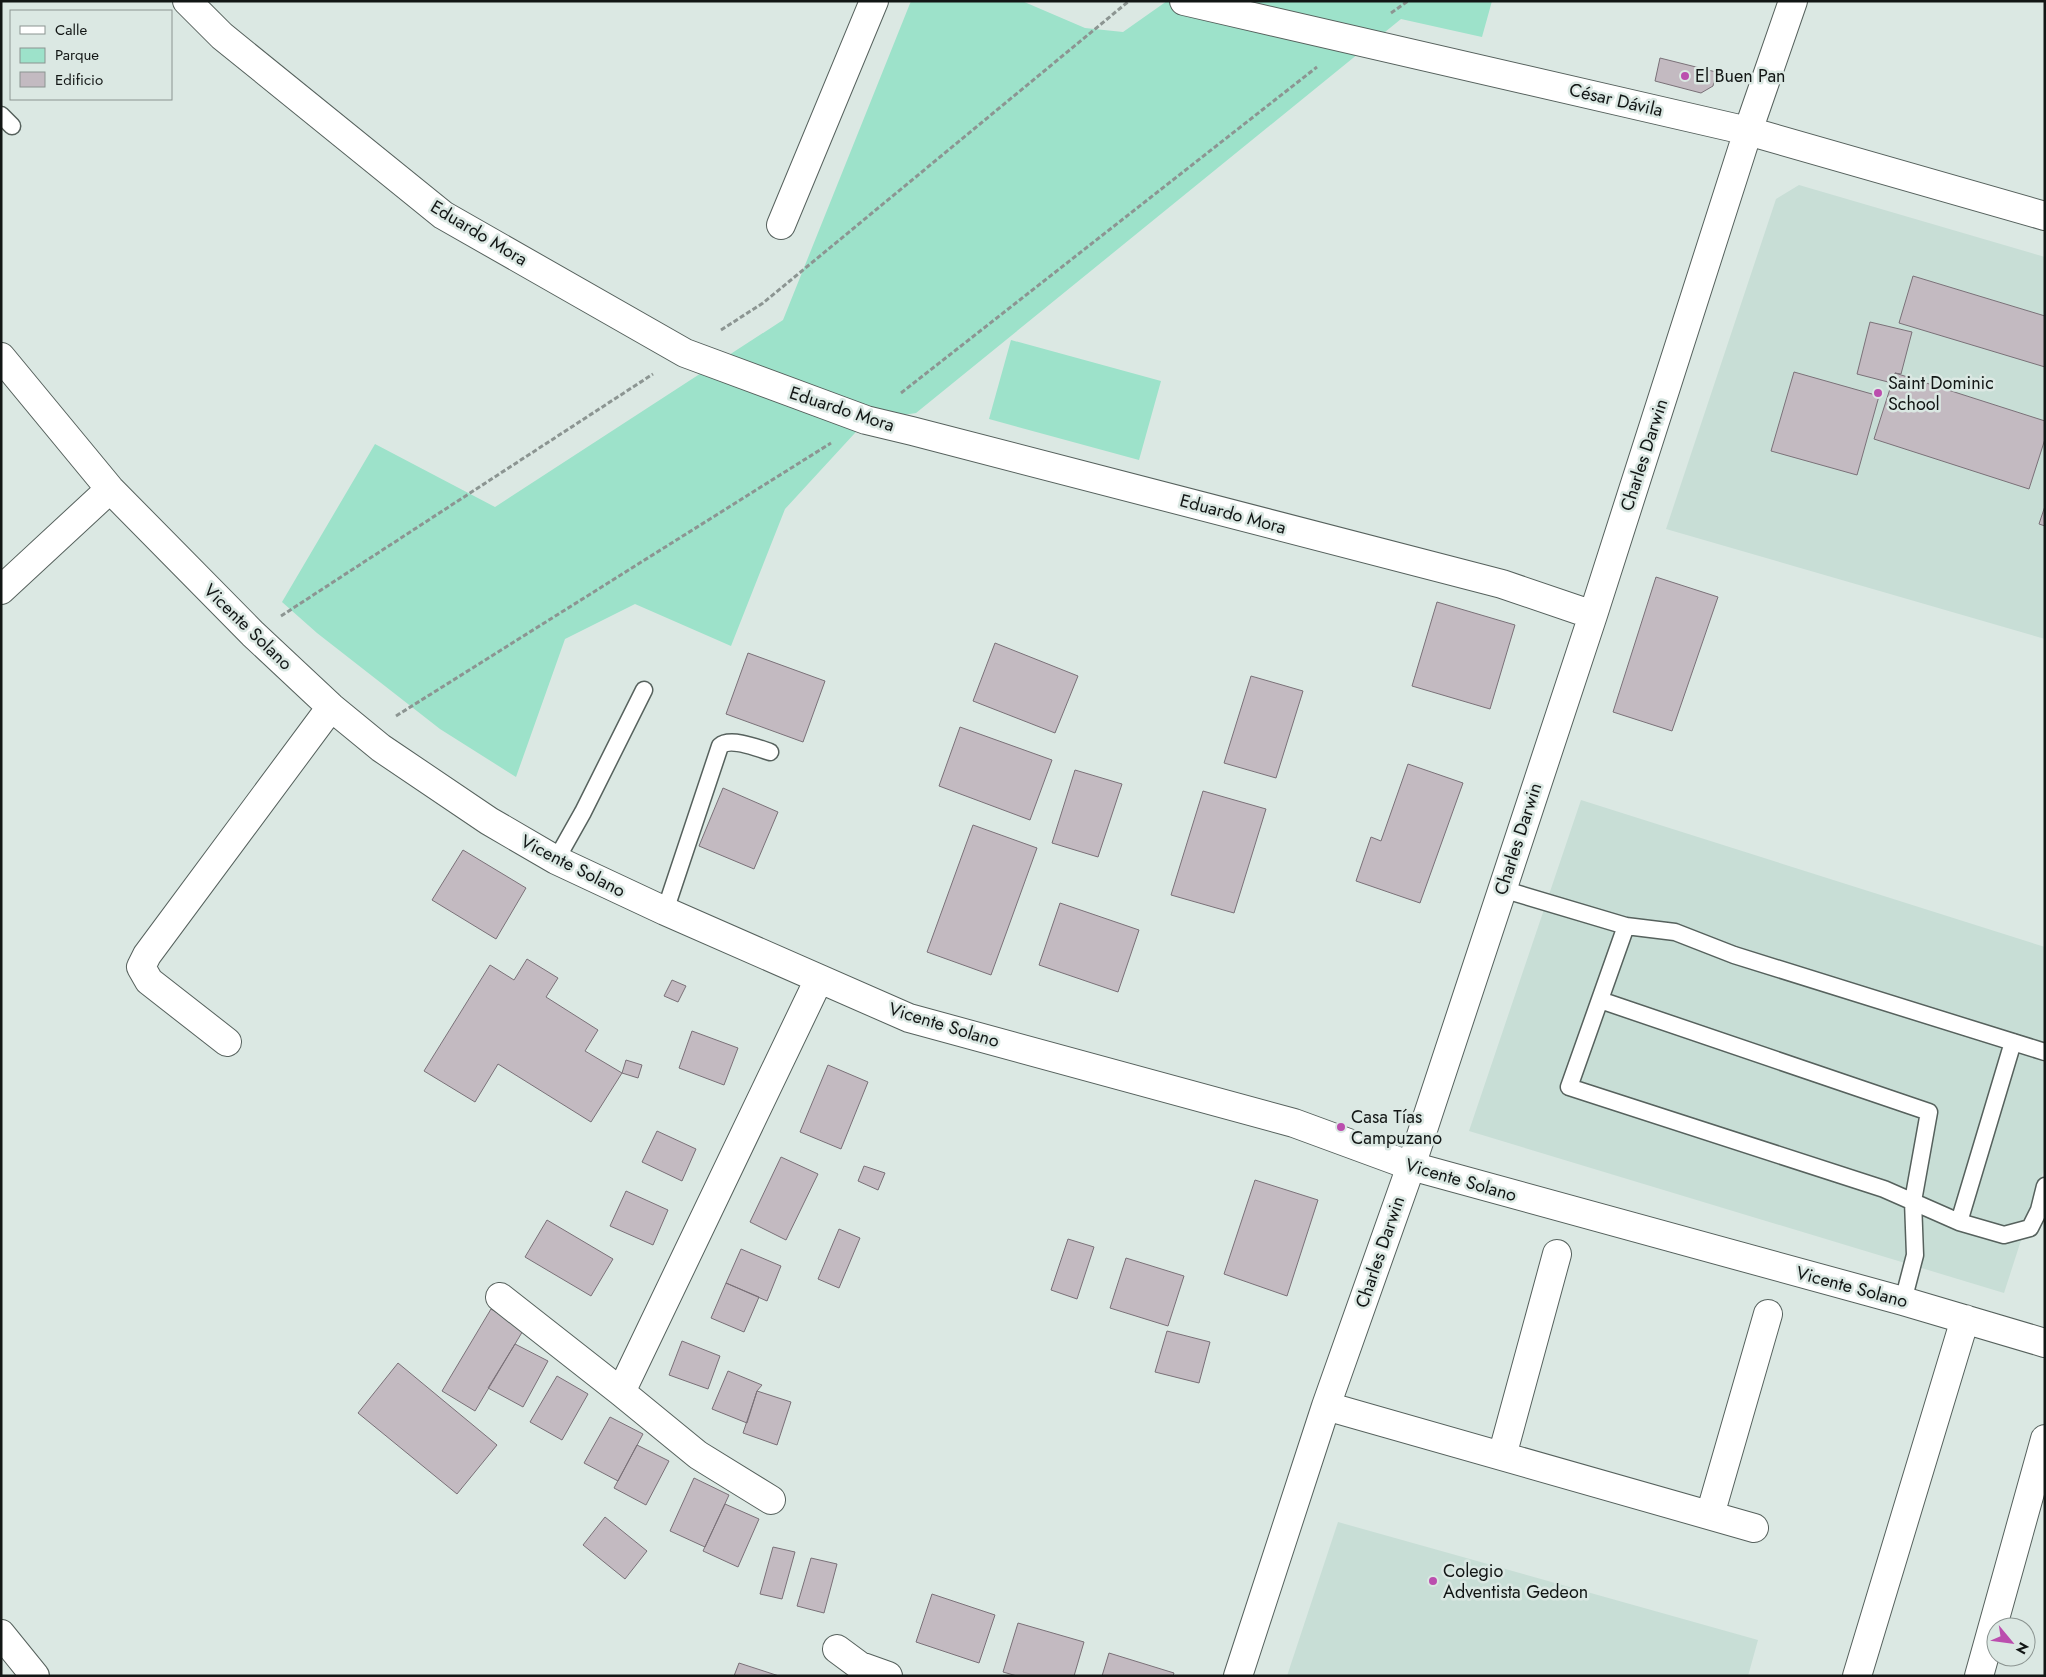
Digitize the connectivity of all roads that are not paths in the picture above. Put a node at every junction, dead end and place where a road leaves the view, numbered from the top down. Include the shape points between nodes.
1 (187, 1) edge
2 (874, 1) edge
3 (1184, 1) edge
4 (1793, 1) edge
5 (1748, 131) junction
6 (2045, 216) edge
7 (781, 225) dead end
8 (1, 358) edge
9 (110, 489) junction
10 (1, 590) edge
11 (1593, 615) junction
12 (644, 690) dead end
13 (331, 708) junction
14 (770, 752) dead end
15 (556, 860) junction
16 (1502, 889) junction
17 (665, 911) junction
18 (1626, 926) junction
19 (819, 979) junction
20 (1600, 1000) junction
21 (227, 1042) dead end
22 (2012, 1042) junction
23 (2045, 1052) edge
24 (1411, 1166) junction
25 (2045, 1186) edge
26 (1913, 1201) junction
27 (1959, 1222) junction
28 (1556, 1254) dead end
29 (500, 1297) dead end
30 (1903, 1301) junction
31 (1768, 1314) dead end
32 (1965, 1319) junction
33 (2045, 1344) edge
34 (621, 1392) junction
35 (1326, 1406) junction
36 (2045, 1439) edge
37 (1502, 1456) junction
38 (771, 1500) dead end
39 (1710, 1515) junction
40 (1754, 1528) dead end
41 (1, 1634) edge
42 (837, 1649) dead end
43 (34, 1676) edge
44 (888, 1676) edge
45 (1238, 1676) edge
46 (1857, 1676) edge
47 (1979, 1676) edge

1 - 11 street, Eduardo Mora via 222,36 443,215 685,352 866,420 1502,584
2 - 7 street
3 - 5 street, César Dávila
4 - 5 street, Charles Darwin
5 - 6 street, César Dávila
5 - 11 street, Charles Darwin
8 - 9 street, Vicente Solano
9 - 10 street
9 - 13 street, Vicente Solano
11 - 16 street, Charles Darwin
12 - 15 lane
13 - 15 street, Vicente Solano via 381,748 489,821
13 - 21 street via 152,947 141,967 149,981
14 - 17 lane via 732,742 724,742 720,746
15 - 17 street, Vicente Solano
16 - 18 lane
16 - 24 street, Charles Darwin
17 - 19 street, Vicente Solano
18 - 20 lane
18 - 22 lane via 1675,932 1734,955
19 - 24 street, Vicente Solano via 909,1018 1294,1123
19 - 34 street
20 - 26 lane via 1929,1112
20 - 26 lane via 1569,1087
22 - 23 lane
22 - 27 lane
24 - 30 street, Vicente Solano
24 - 35 street, Charles Darwin
25 - 27 lane via 2030,1228 2004,1235
26 - 27 lane
26 - 30 lane via 1916,1255
28 - 37 street
29 - 34 street
30 - 32 street, Vicente Solano
31 - 39 street
32 - 33 street, Vicente Solano
32 - 46 street
34 - 38 street via 698,1455
35 - 37 street
35 - 45 street, Charles Darwin
36 - 47 street
37 - 39 street
39 - 40 street
41 - 43 street
42 - 44 street via 860,1666

